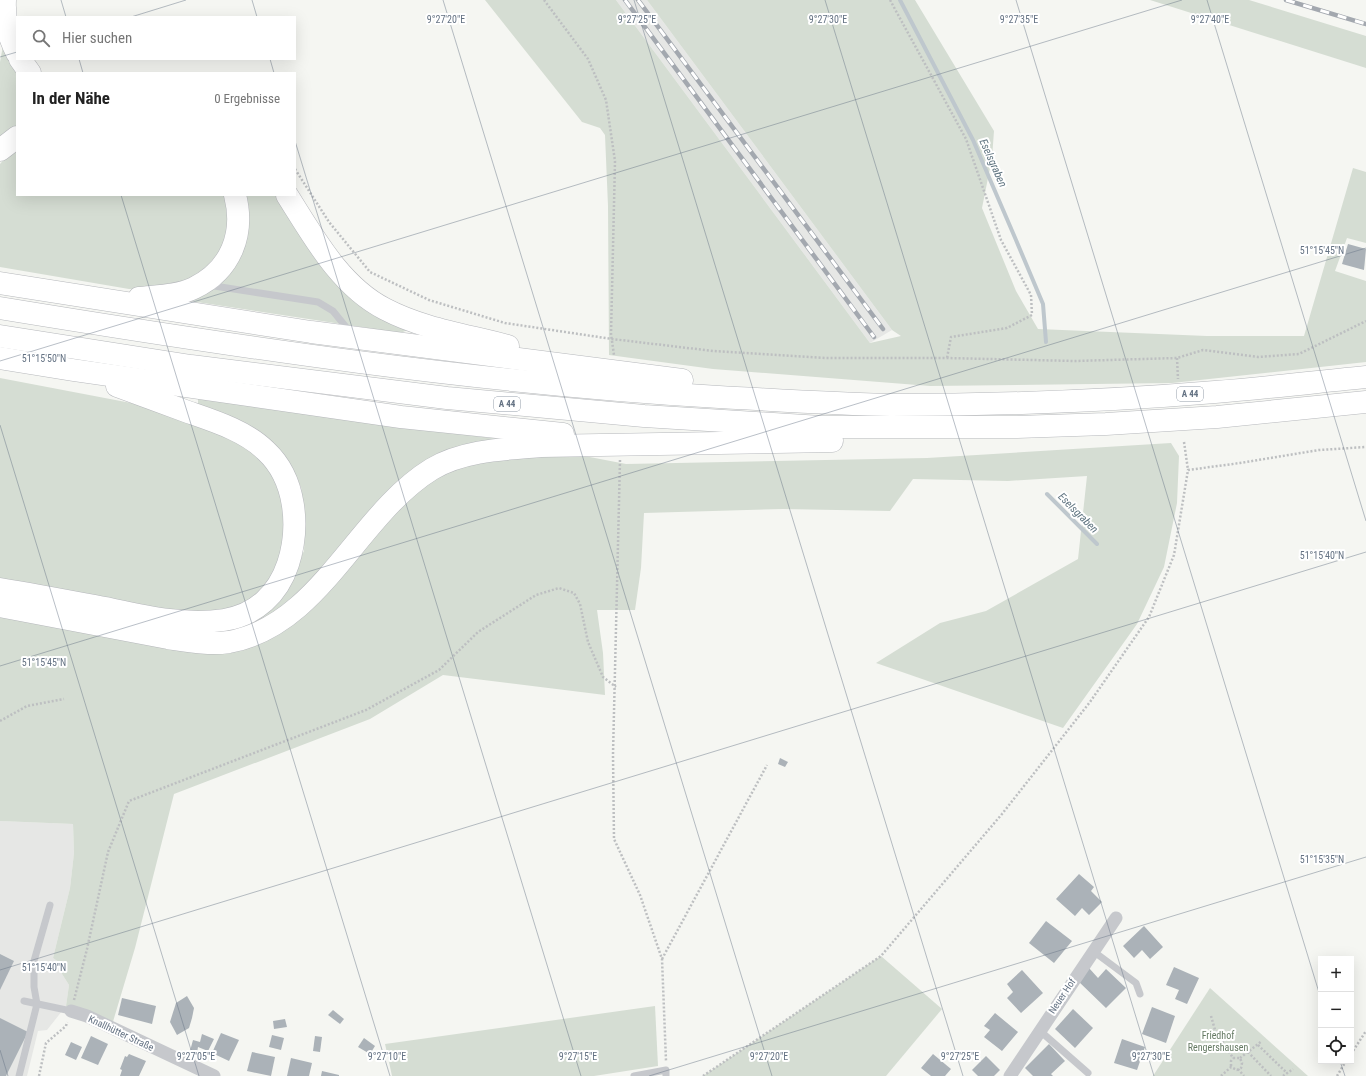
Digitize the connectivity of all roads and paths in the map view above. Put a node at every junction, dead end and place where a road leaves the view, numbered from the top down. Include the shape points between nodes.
1 (5, 0) edge
2 (544, 0) edge
3 (890, 0) edge
4 (16, 51) edge
5 (21, 60) edge
6 (29, 72) edge
7 (16, 138) edge
8 (0, 150) edge
9 (296, 171) edge
10 (235, 196) edge
11 (288, 196) edge
12 (0, 283) edge
13 (201, 283) junction
14 (85, 297) junction
15 (0, 308) edge
16 (1366, 321) edge
17 (0, 336) edge
18 (356, 338) junction
19 (612, 339) junction
20 (0, 358) edge
21 (947, 358) junction
22 (1177, 358) junction
23 (609, 363) junction
24 (73, 370) junction
25 (1366, 377) edge
26 (1178, 382) dead end
27 (1366, 402) edge
28 (1014, 403) junction
29 (1017, 427) junction
30 (666, 442) junction
31 (1184, 442) dead end
32 (1366, 447) edge
33 (620, 460) dead end
34 (1188, 470) junction
35 (0, 589) edge
36 (0, 606) edge
37 (616, 687) junction
38 (64, 699) dead end
39 (0, 721) edge
40 (767, 765) dead end
41 (50, 905) dead end
42 (1116, 918) dead end
43 (1093, 951) junction
44 (662, 959) junction
45 (1140, 994) dead end
46 (24, 1001) dead end
47 (37, 1004) junction
48 (71, 1011) junction
49 (1211, 1016) dead end
50 (1039, 1030) junction
51 (1366, 1031) edge
52 (1262, 1041) dead end
53 (1258, 1045) junction
54 (1354, 1049) edge
55 (1248, 1052) junction
56 (1233, 1058) junction
57 (1240, 1058) junction
58 (1344, 1064) edge
59 (1231, 1067) junction
60 (1238, 1069) junction
61 (1293, 1069) dead end
62 (666, 1073) edge
63 (1088, 1073) dead end
64 (1287, 1073) junction
65 (19, 1076) edge
66 (39, 1076) edge
67 (214, 1076) edge
68 (634, 1076) edge
69 (703, 1076) edge
70 (1010, 1076) edge
71 (1221, 1076) edge
72 (1244, 1076) edge
73 (1271, 1076) edge
74 (1283, 1076) edge
75 (1337, 1076) edge

1 - 4 highway via 4,18
2 - 19 path via 588,59 606,100 615,161
3 - 21 path via 966,139 1001,240 1030,295 1032,315 1007,328 951,337
5 - 6 highway
7 - 8 highway
9 - 19 path via 329,222 370,272 429,300 505,323
10 - 13 highway via 237,239 228,258 213,275
11 - 23 highway via 321,248 336,266 367,298 385,309 412,321 460,335 555,357
12 - 14 highway
13 - 14 highway via 194,288 164,296
13 - 18 lane via 318,302 333,311
14 - 18 highway
15 - 28 highway, A 44 via 335,359 556,385 805,402 889,405
16 - 22 path via 1299,354 1258,356 1203,350
17 - 29 highway, A 44 via 199,367 447,398 636,416 821,427
18 - 23 highway
19 - 21 path via 713,351 825,358
19 - 23 path
20 - 24 highway
21 - 22 path via 1075,361
22 - 26 path
23 - 28 highway via 742,386 958,397
24 - 30 highway via 401,417 537,432
24 - 35 highway via 232,428 266,450 284,476 292,499 295,529 283,579 270,596 249,613 224,620 198,622 163,620
25 - 28 highway, A 44 via 1215,392
27 - 29 highway, A 44 via 1217,418
29 - 30 highway via 902,440
30 - 36 highway via 496,450 459,458 434,468 409,485 388,504 299,606 278,622 253,635 228,642 195,642 168,638
31 - 34 path
32 - 34 path via 1319,450
33 - 37 path
34 - 69 path via 1174,555 1149,617 1090,702 1002,814 881,956
37 - 44 path via 613,754 614,839 640,895
37 - 48 path via 603,677 588,642 580,604 574,593 559,588 536,595 478,632 440,670 366,710 129,801 108,852 88,949
38 - 39 path via 27,706
40 - 44 path
41 - 47 lane via 34,961
42 - 43 street, Neuer Hof
43 - 45 lane via 1136,983
43 - 50 street, Neuer Hof
44 - 62 path
46 - 47 lane
47 - 48 lane
47 - 65 lane
48 - 66 path via 66,1026 46,1043
48 - 67 street, Knallhütter Straße
49 - 56 path via 1215,1030
50 - 63 lane
50 - 70 street, Neuer Hof
51 - 54 path
52 - 53 path
53 - 55 path
53 - 64 path
55 - 57 path
55 - 73 path
56 - 57 path
56 - 59 path
57 - 60 path via 1242,1064
58 - 75 path
59 - 60 path
59 - 71 path
60 - 72 path
61 - 64 path
62 - 68 lane
64 - 74 path

